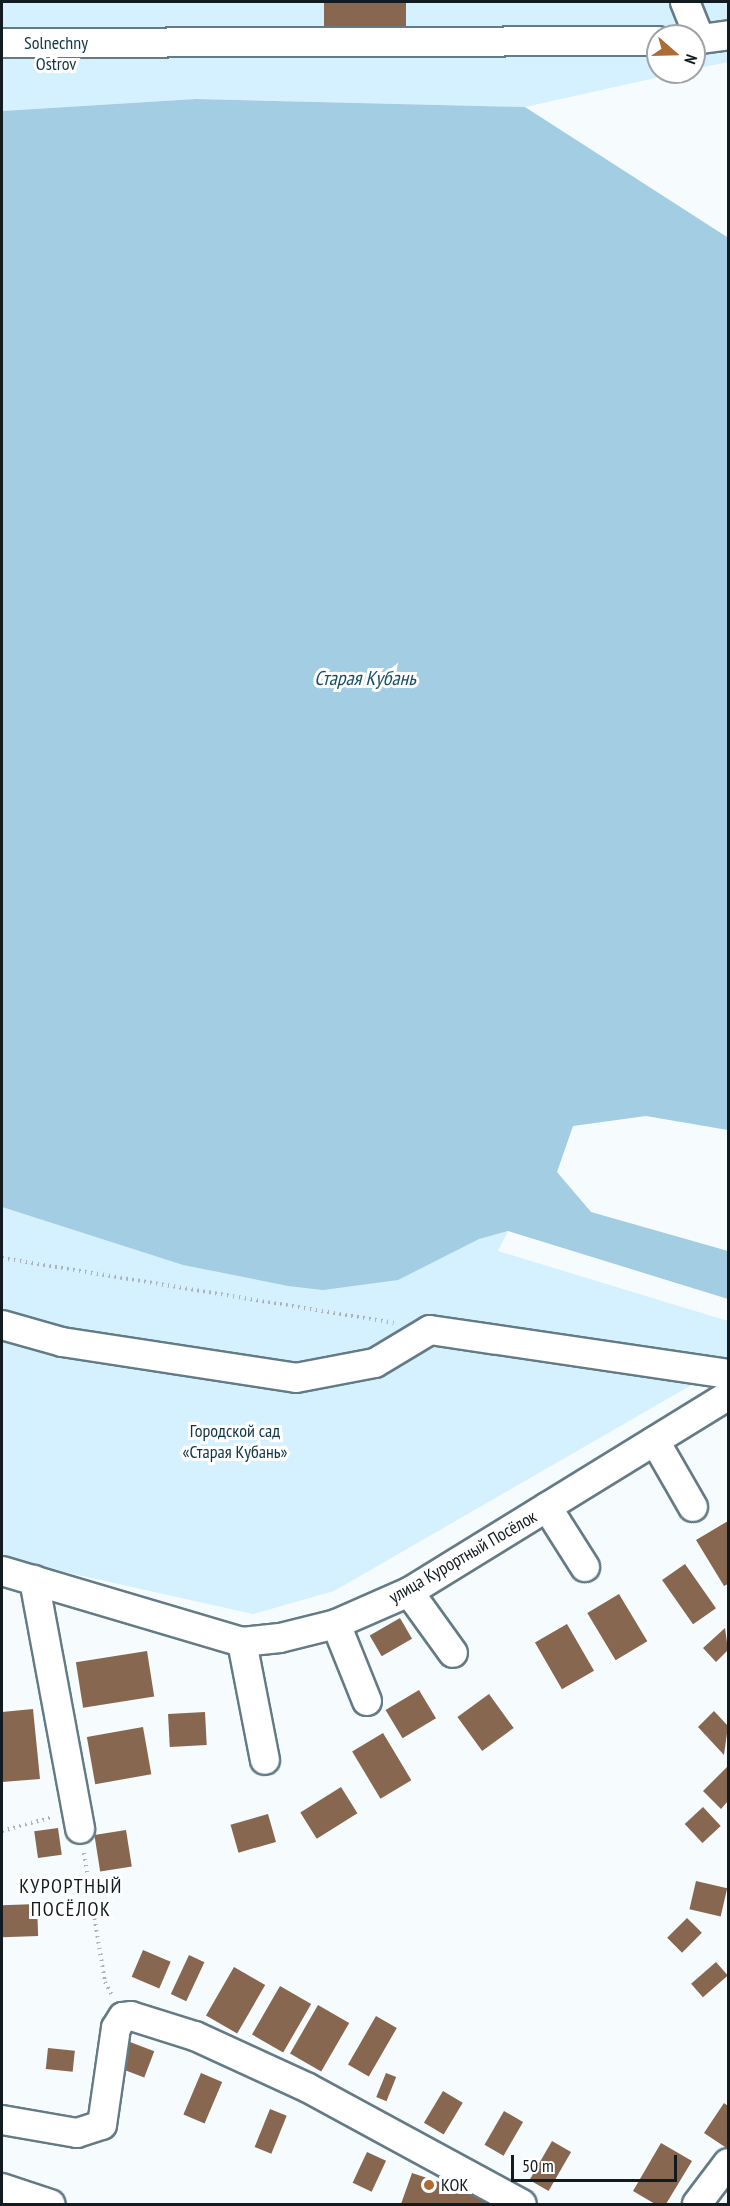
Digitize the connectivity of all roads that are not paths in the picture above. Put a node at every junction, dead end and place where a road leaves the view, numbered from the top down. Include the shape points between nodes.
1 (684, 2) edge
2 (692, 24) edge
3 (729, 35) edge
4 (706, 39) edge
5 (646, 41) edge
6 (2, 43) edge
7 (2, 1325) edge
8 (729, 1374) edge
9 (729, 1396) edge
10 (655, 1441) junction
11 (547, 1507) junction
12 (693, 1507) dead end
13 (585, 1567) dead end
14 (2, 1571) edge
15 (34, 1580) junction
16 (409, 1592) junction
17 (336, 1624) junction
18 (242, 1642) junction
19 (453, 1653) dead end
20 (367, 1701) dead end
21 (265, 1760) dead end
22 (79, 1821) road end
23 (2, 2120) edge
24 (729, 2163) edge
25 (2, 2188) edge
26 (515, 2203) edge
27 (50, 2205) edge
28 (698, 2205) edge

1 - 2 street
3 - 4 street
5 - 6 street
7 - 8 street via 72,1344 296,1378 375,1364 430,1330
9 - 10 street, улица Курортный Посёлок
10 - 11 street, улица Курортный Посёлок
10 - 12 street
11 - 13 street
11 - 16 street, улица Курортный Посёлок
14 - 15 street, улица Курортный Посёлок
15 - 18 street, улица Курортный Посёлок
15 - 22 street
16 - 17 street, улица Курортный Посёлок
16 - 19 street
17 - 18 street, улица Курортный Посёлок
17 - 20 street
18 - 21 street
23 - 26 street via 77,2133 102,2125 116,2028 123,2016 195,2036 308,2088
24 - 28 street
25 - 27 street

